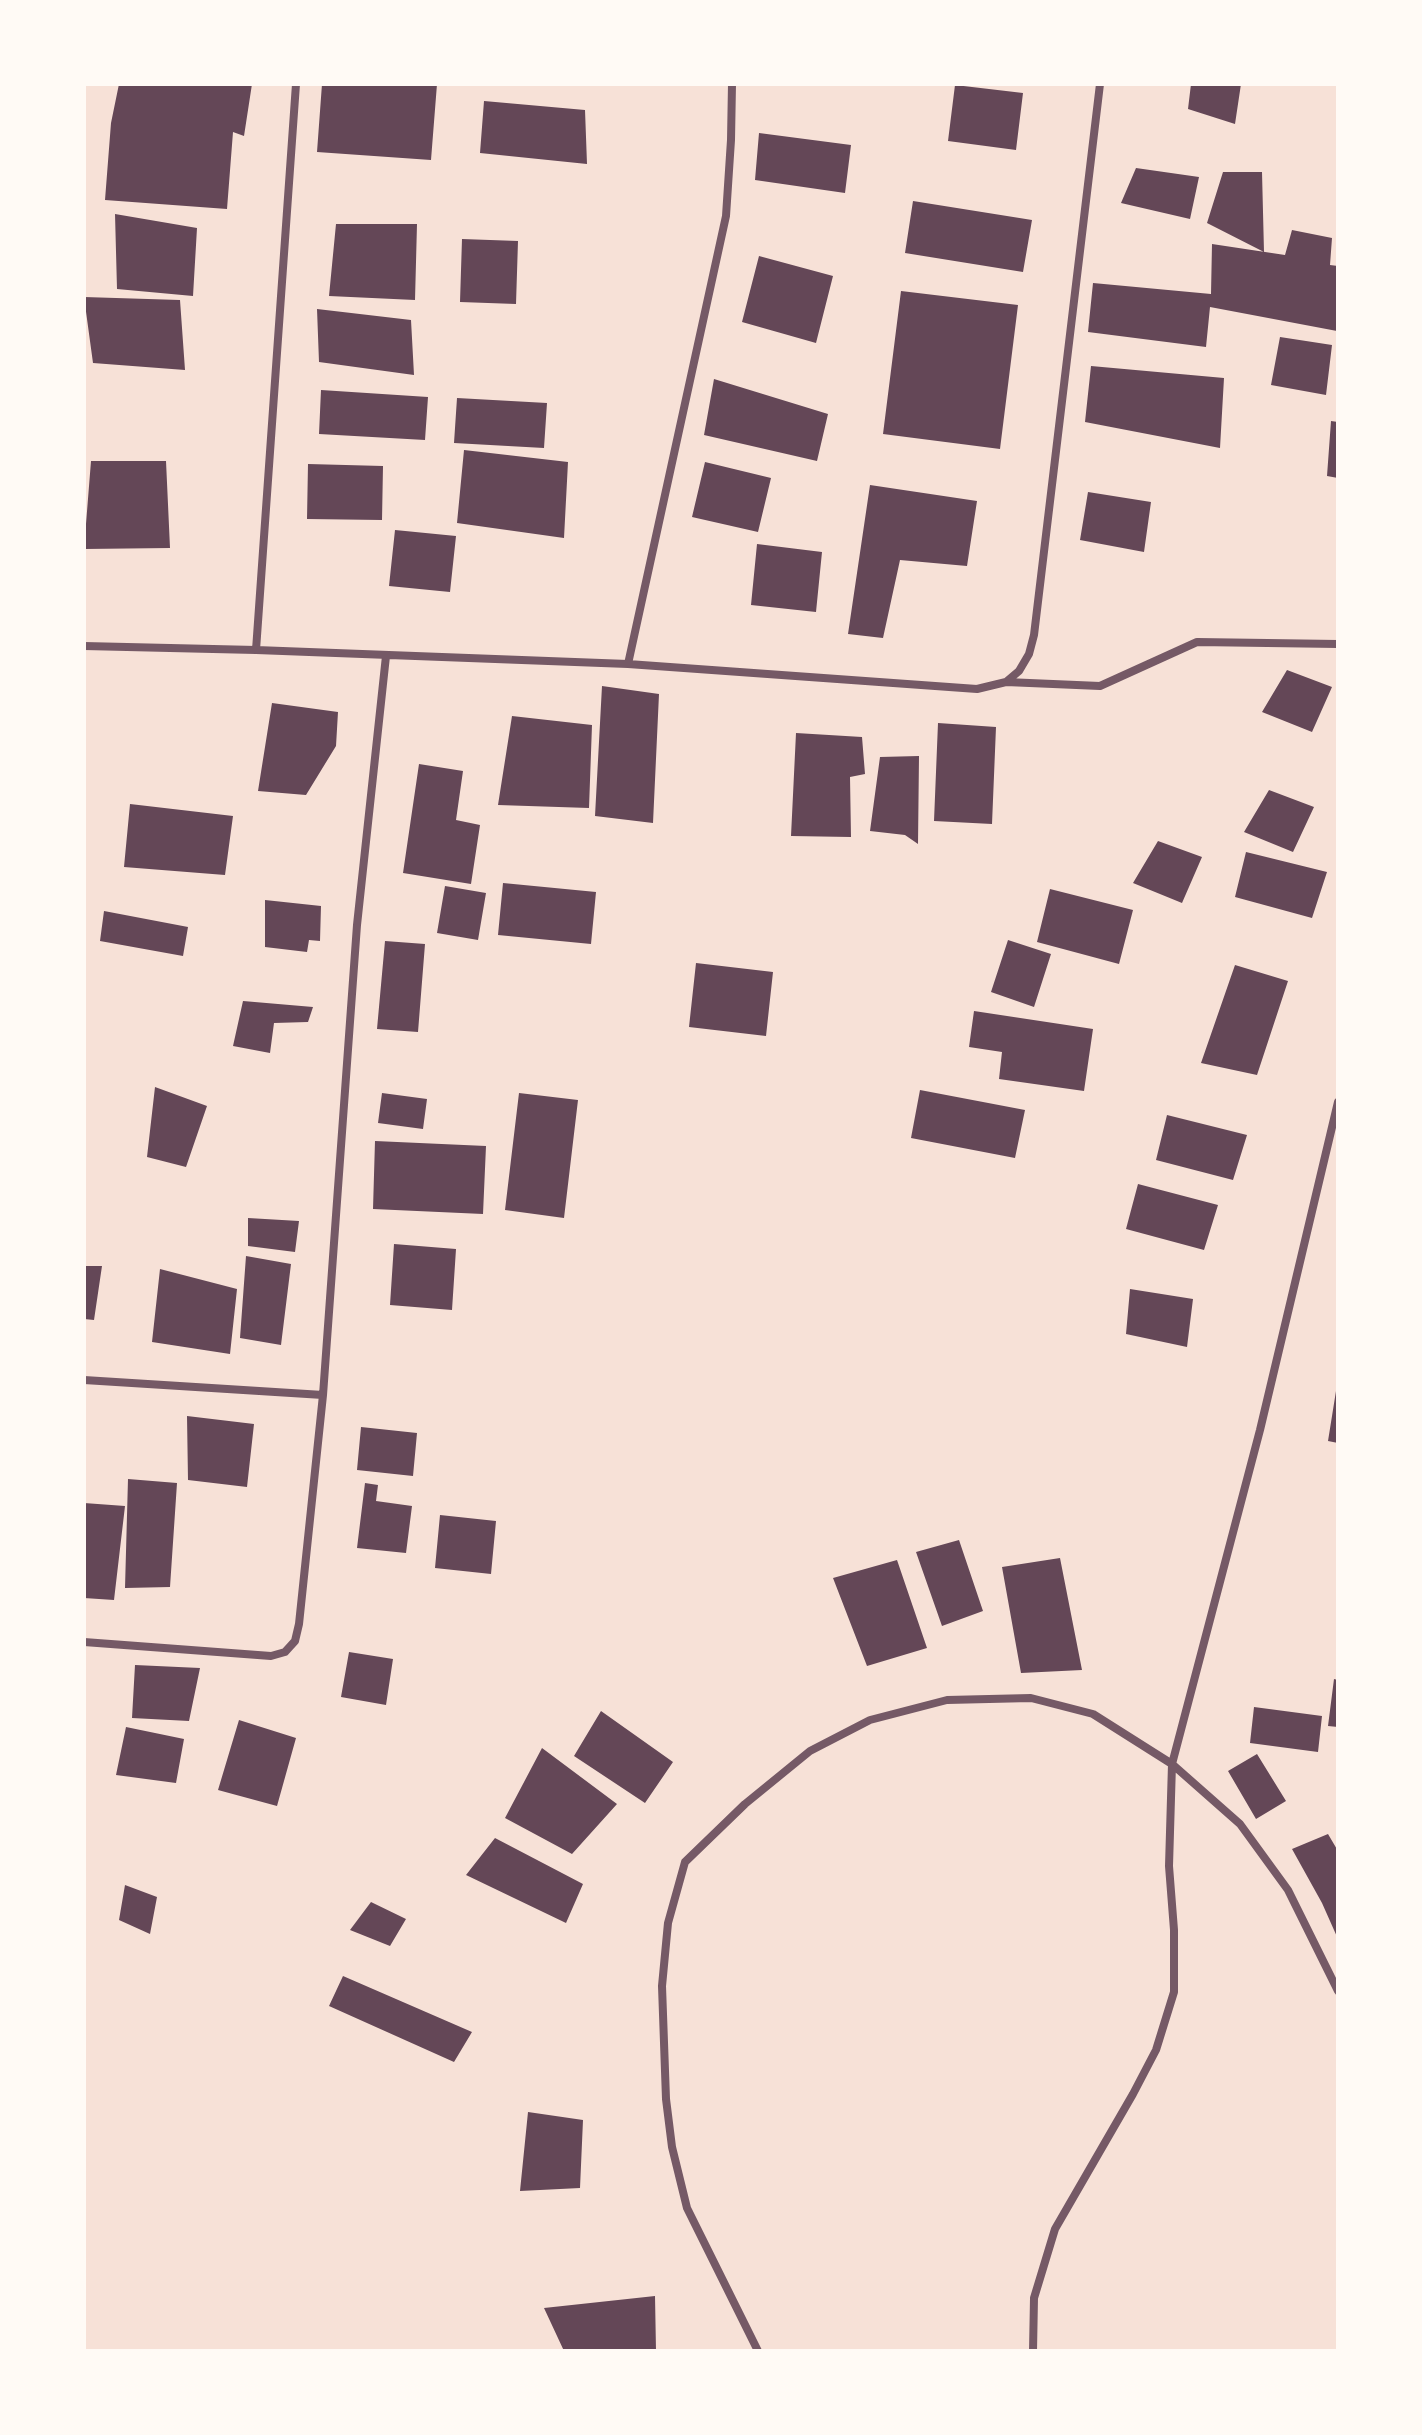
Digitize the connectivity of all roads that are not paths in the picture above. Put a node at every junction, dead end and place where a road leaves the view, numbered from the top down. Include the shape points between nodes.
1 (296, 84) edge
2 (732, 84) edge
3 (1100, 84) edge
4 (1338, 644) edge
5 (84, 646) edge
6 (256, 650) junction
7 (386, 656) junction
8 (628, 664) junction
9 (1006, 682) junction
10 (1338, 1102) edge
11 (84, 1380) edge
12 (323, 1395) junction
13 (84, 1642) edge
14 (1172, 1764) junction
15 (1338, 1991) edge
16 (758, 2351) edge
17 (1033, 2351) edge

1 - 6 street
2 - 8 street via 726,216
3 - 9 street via 1034,635 1019,671
4 - 9 street via 1197,642 1100,686
5 - 6 street
6 - 7 street
7 - 8 street
7 - 12 street via 357,925
8 - 9 street via 977,689
10 - 14 street via 1260,1430
11 - 12 street
12 - 13 street via 299,1624 295,1641 285,1652 271,1656
14 - 15 street via 1240,1824 1288,1890
14 - 16 street via 1093,1714 1031,1698 947,1700 870,1720 810,1751 685,1862 668,1923 662,1986 672,2147 687,2208
14 - 17 street via 1174,1992 1156,2050 1055,2229 1034,2298

